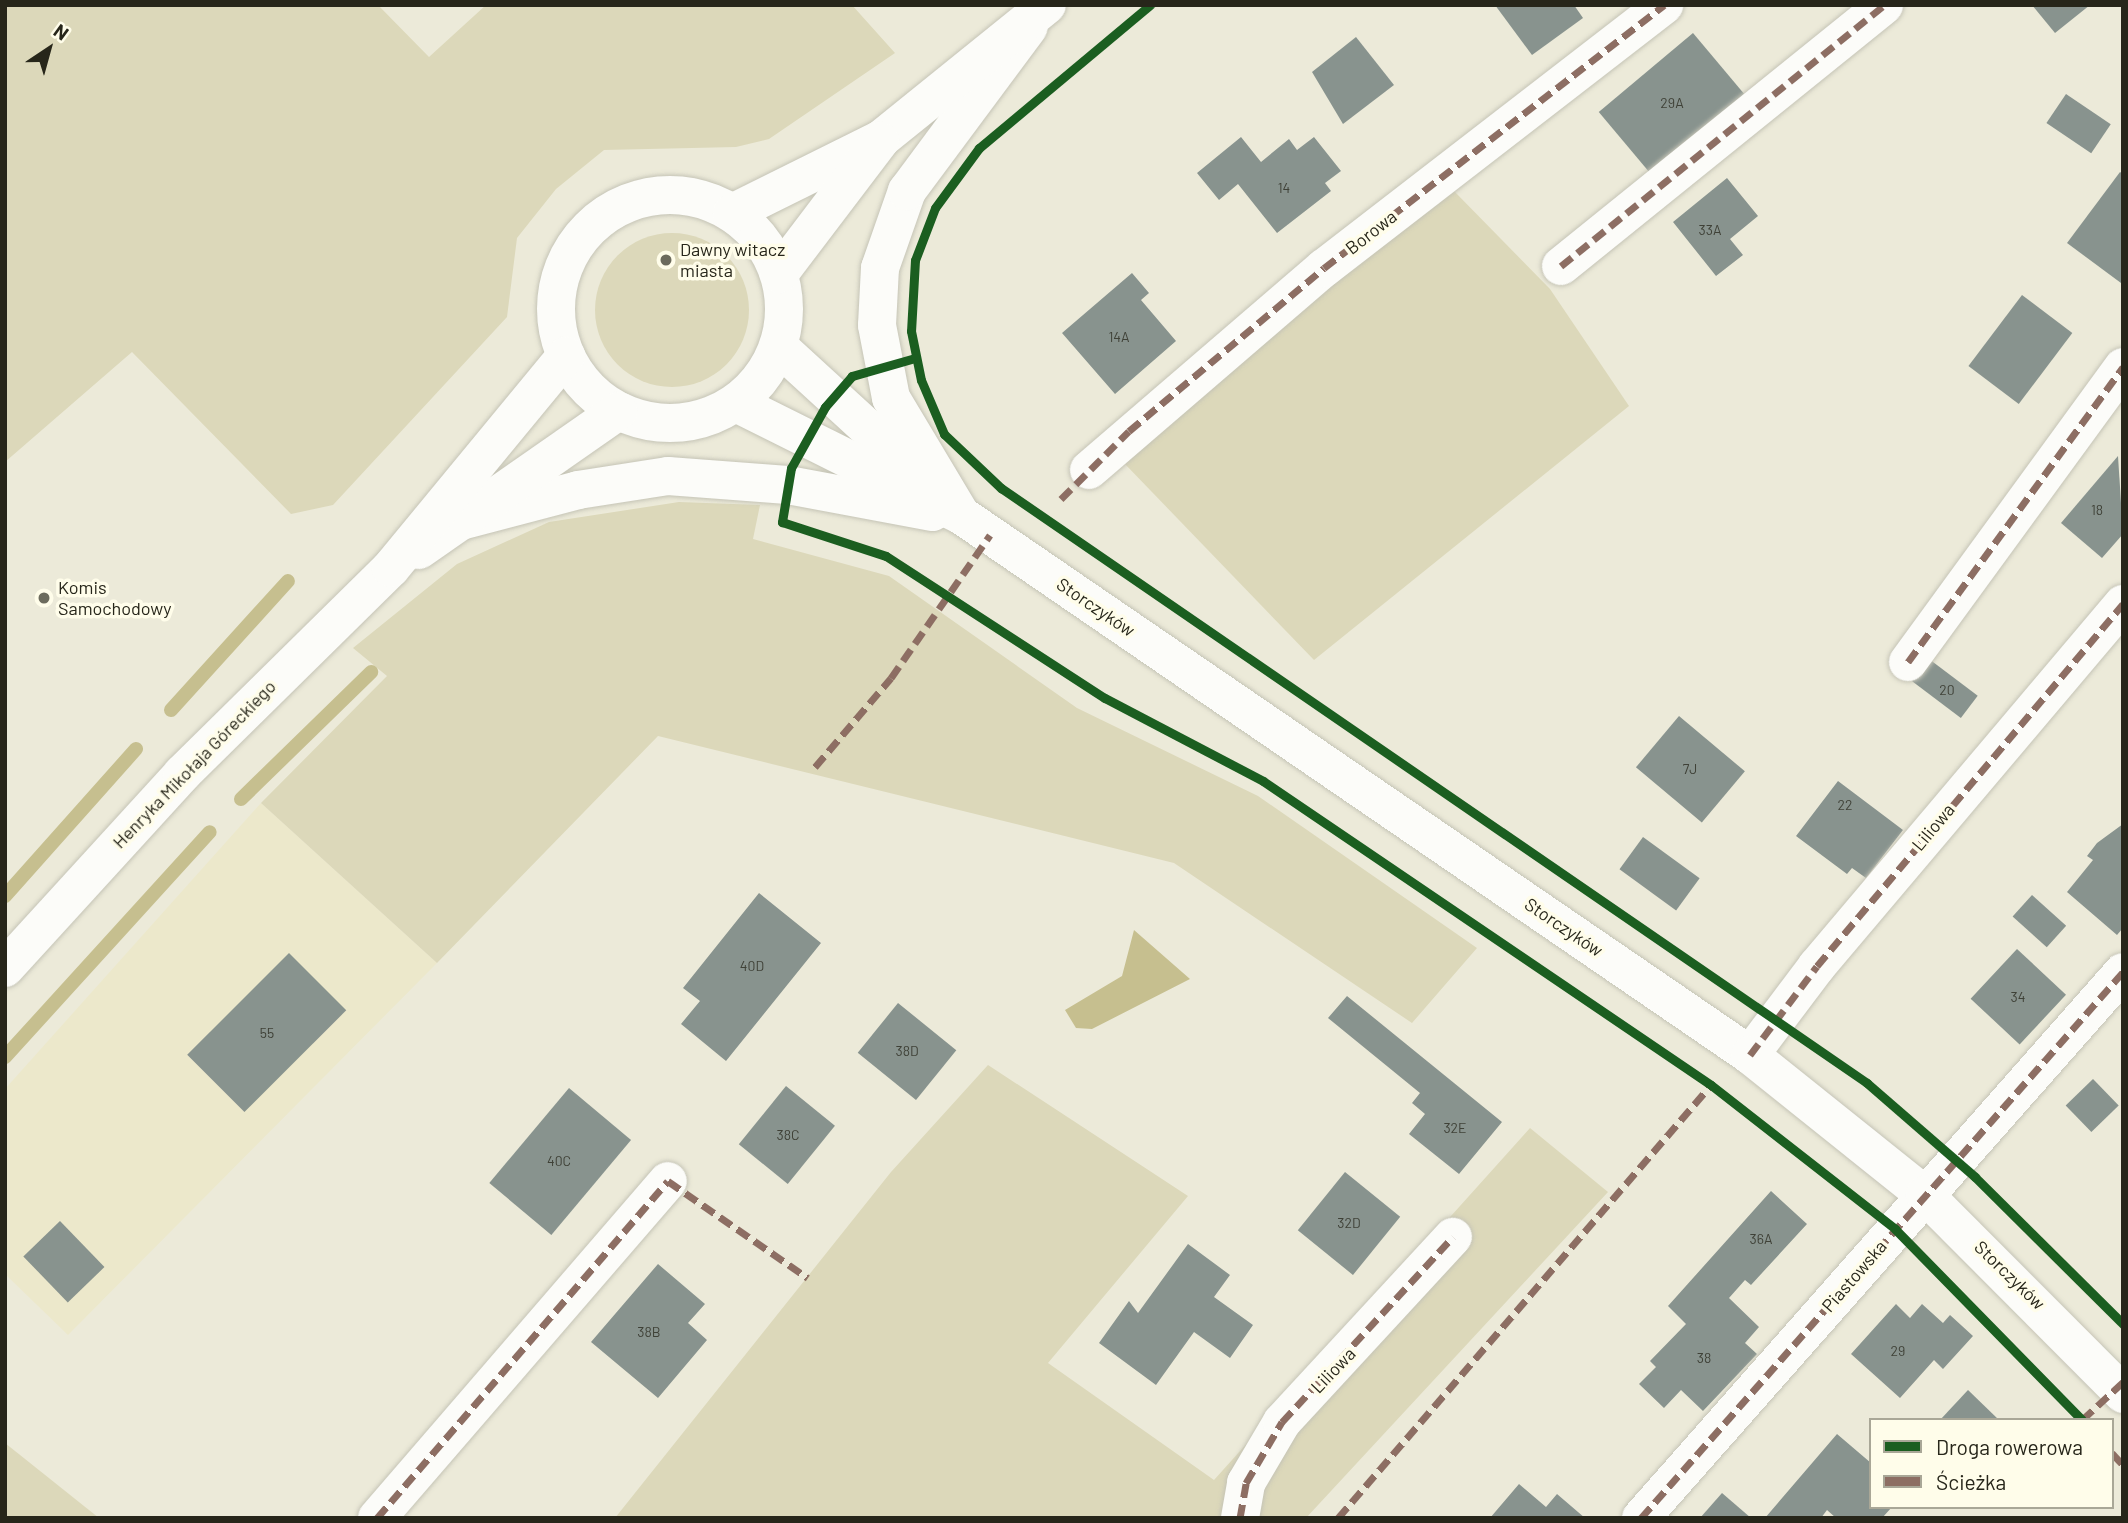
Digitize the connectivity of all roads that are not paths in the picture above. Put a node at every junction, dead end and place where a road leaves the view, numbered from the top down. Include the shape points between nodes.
1 (1664, 5) edge
2 (1884, 5) edge
3 (1044, 7) edge
4 (881, 139) junction
5 (732, 213) junction
6 (1561, 265) dead end
7 (779, 274) junction
8 (779, 347) junction
9 (566, 356) junction
10 (2123, 367) edge
11 (736, 403) junction
12 (618, 411) junction
13 (1088, 470) dead end
14 (961, 515) junction
15 (464, 520) junction
16 (391, 568) junction
17 (2123, 604) edge
18 (1908, 662) dead end
19 (5, 968) edge
20 (2123, 972) edge
21 (1751, 1055) junction
22 (668, 1181) dead end
23 (1925, 1195) junction
24 (1454, 1237) dead end
25 (2123, 1394) edge
26 (377, 1518) edge
27 (1240, 1518) edge
28 (1641, 1518) edge

1 - 13 street, Borowa via 1324,268
2 - 6 street
3 - 4 street
3 - 14 street via 907,191 880,268 877,325 891,398
4 - 5 street
4 - 7 street
5 - 7 street via 756,233
5 - 9 street via 691,197 647,197 590,228 558,285 557,328
7 - 8 street via 785,310
8 - 11 street via 760,381
8 - 14 street, Storczyków
9 - 12 street via 586,387
9 - 16 street, Henryka Mikołaja Góreckiego
10 - 18 street
11 - 12 street via 675,424
11 - 14 street, Storczyków
12 - 15 street, Henryka Mikołaja Góreckiego
14 - 15 street via 850,501 788,485 668,477 578,490
14 - 21 street, Storczyków
15 - 16 street, Henryka Mikołaja Góreckiego
16 - 19 street, Henryka Mikołaja Góreckiego via 182,774
17 - 21 street, Liliowa via 1826,955
20 - 23 street, Piastowska
21 - 23 street, Storczyków
22 - 26 street
23 - 25 street, Storczyków
23 - 28 street, Piastowska
24 - 27 street, Liliowa via 1282,1422 1246,1483

